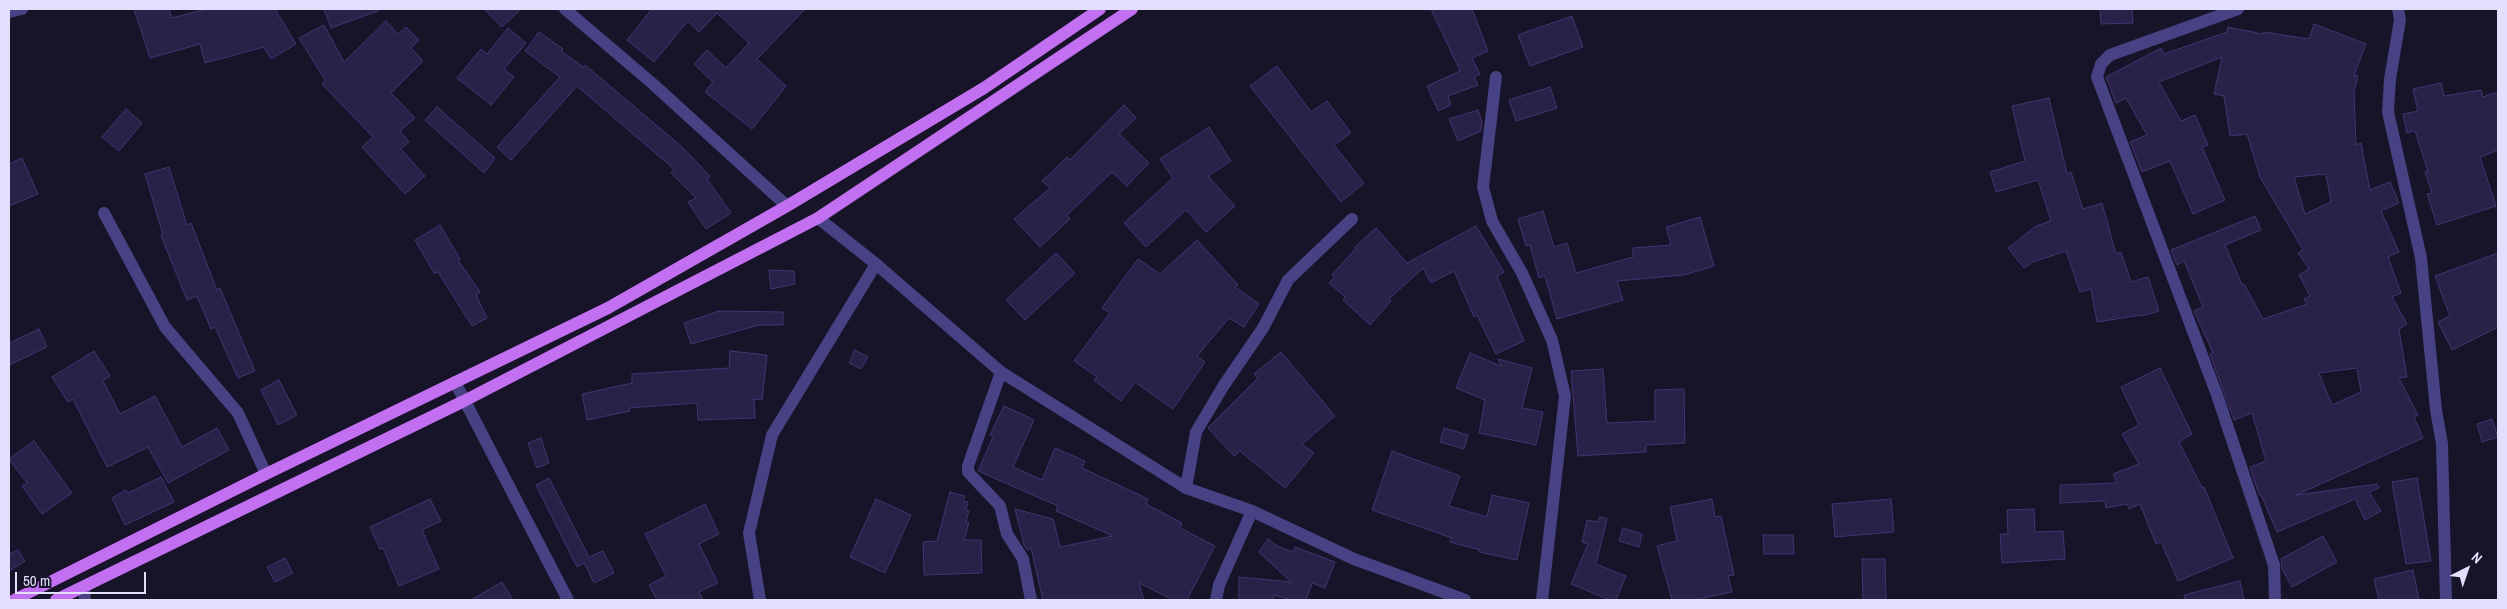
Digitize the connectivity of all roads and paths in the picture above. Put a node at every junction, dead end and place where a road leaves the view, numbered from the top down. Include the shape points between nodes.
1 (22, 9) edge
2 (564, 9) edge
3 (1100, 9) edge
4 (1132, 9) edge
5 (2238, 9) edge
6 (2398, 9) edge
7 (9, 12) edge
8 (1496, 77) dead end
9 (787, 206) junction
10 (104, 213) dead end
11 (818, 218) junction
12 (1352, 219) dead end
13 (876, 264) junction
14 (1001, 372) junction
15 (455, 382) junction
16 (464, 401) junction
17 (266, 474) junction
18 (1186, 488) junction
19 (1252, 511) junction
20 (84, 587) junction
21 (14, 600) edge
22 (56, 600) edge
23 (85, 600) edge
24 (568, 600) edge
25 (760, 600) edge
26 (1031, 600) edge
27 (1216, 600) edge
28 (1465, 600) edge
29 (1542, 600) edge
30 (2275, 600) edge
31 (2446, 600) edge

1 - 7 street
2 - 9 street via 653,84
3 - 9 main road via 984,88
4 - 11 main road
5 - 30 street via 2110,55 2101,64 2097,77 2217,395 2274,565
6 - 31 street via 2400,20 2388,112 2421,258 2442,444
8 - 29 street via 1483,187 1492,222 1522,273 1552,340 1565,396
9 - 15 main road via 608,308
10 - 17 street via 165,327 238,413
11 - 13 street
11 - 16 main road
12 - 18 street via 1288,280 1263,328 1196,432
13 - 14 street
13 - 25 street via 772,435 749,533
14 - 18 street
14 - 26 street via 968,472 1000,506 1007,534 1023,559
15 - 16 street
15 - 17 main road
16 - 20 main road
16 - 24 street
17 - 21 main road
18 - 19 street
19 - 27 street via 1218,585
19 - 28 street via 1354,559
20 - 22 main road
20 - 23 street

